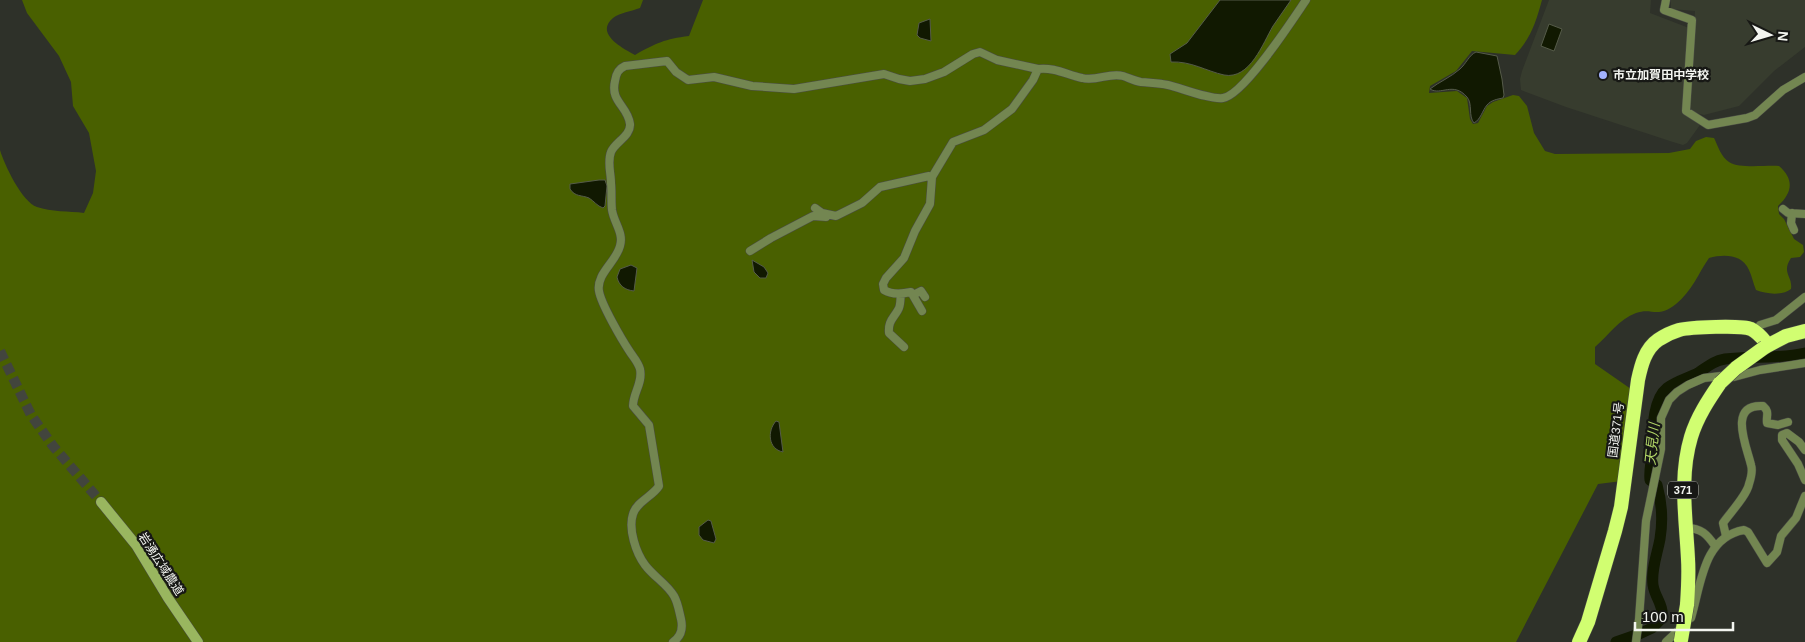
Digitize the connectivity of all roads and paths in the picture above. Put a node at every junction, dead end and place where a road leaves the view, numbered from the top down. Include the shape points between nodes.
1 (1306, 0) edge
2 (1666, 0) edge
3 (984, 55) junction
4 (980, 63) dead end
5 (1038, 69) junction
6 (1805, 77) edge
7 (1033, 80) junction
8 (1040, 85) dead end
9 (932, 177) junction
10 (815, 208) dead end
11 (1784, 209) dead end
12 (1792, 213) junction
13 (1805, 214) edge
14 (836, 216) junction
15 (1794, 230) dead end
16 (750, 251) dead end
17 (1805, 290) edge
18 (902, 294) junction
19 (913, 295) junction
20 (925, 297) dead end
21 (1802, 297) edge
22 (902, 304) dead end
23 (922, 311) dead end
24 (1805, 331) edge
25 (1755, 332) junction
26 (1766, 346) junction
27 (904, 347) dead end
28 (1805, 363) edge
29 (1788, 422) dead end
30 (1805, 450) edge
31 (1805, 480) edge
32 (1805, 496) edge
33 (101, 502) tunnel mouth
34 (1686, 528) junction
35 (1726, 536) junction
36 (1715, 546) junction
37 (1636, 641) edge
38 (1681, 641) edge
39 (198, 642) edge
40 (673, 642) edge
41 (1579, 642) edge
42 (1666, 642) edge

1 - 5 street via 1255,70 1224,98 1114,74 1096,79
2 - 6 street via 1664,10 1692,20 1686,111 1708,125 1755,115 1783,90
3 - 4 street
3 - 5 street
3 - 40 street via 980,52 973,54 944,72 925,79 899,80 884,74 794,89 752,86 714,77 688,80 667,61 625,66 618,71 613,94 630,124 630,129 611,152 609,165 613,217 621,233 621,246 600,281 599,291 640,369 640,384 633,406 648,421 659,486 635,509 633,533 645,565 674,595 682,632
5 - 7 street
7 - 8 street
7 - 9 street via 1017,104 984,130 953,142
9 - 14 street via 880,187 862,203
9 - 18 street via 930,204 904,258 882,284 888,292
10 - 14 street
11 - 12 street
12 - 13 street
12 - 15 street
14 - 16 street via 813,216
17 - 21 street
18 - 19 street via 911,292
18 - 22 street
18 - 27 street via 899,308 889,321 889,332
19 - 20 street via 921,291
19 - 23 street
21 - 25 street via 1776,320 1760,325
24 - 26 highway, 371
25 - 26 highway
25 - 41 highway, 国道371号 via 1740,327 1679,330 1658,340 1646,355 1638,380 1621,507 1588,622
26 - 34 highway, 371, bridge via 1720,383 1701,413 1686,456 1683,502
28 - 37 street via 1734,377 1704,378 1677,392 1669,400 1661,418 1661,449 1650,498
29 - 35 street via 1778,425 1767,423 1767,409 1763,406 1751,408 1742,417 1751,476 1749,488 1723,523
30 - 31 street via 1787,433 1782,435
32 - 35 street via 1796,518 1781,536 1777,552 1767,563 1748,532 1741,530
33 - 39 street, 岩湧広域農道 via 136,546
34 - 36 street via 1703,531
34 - 38 highway, 371, bridge via 1687,605
35 - 36 street
36 - 42 street via 1706,563 1691,618

